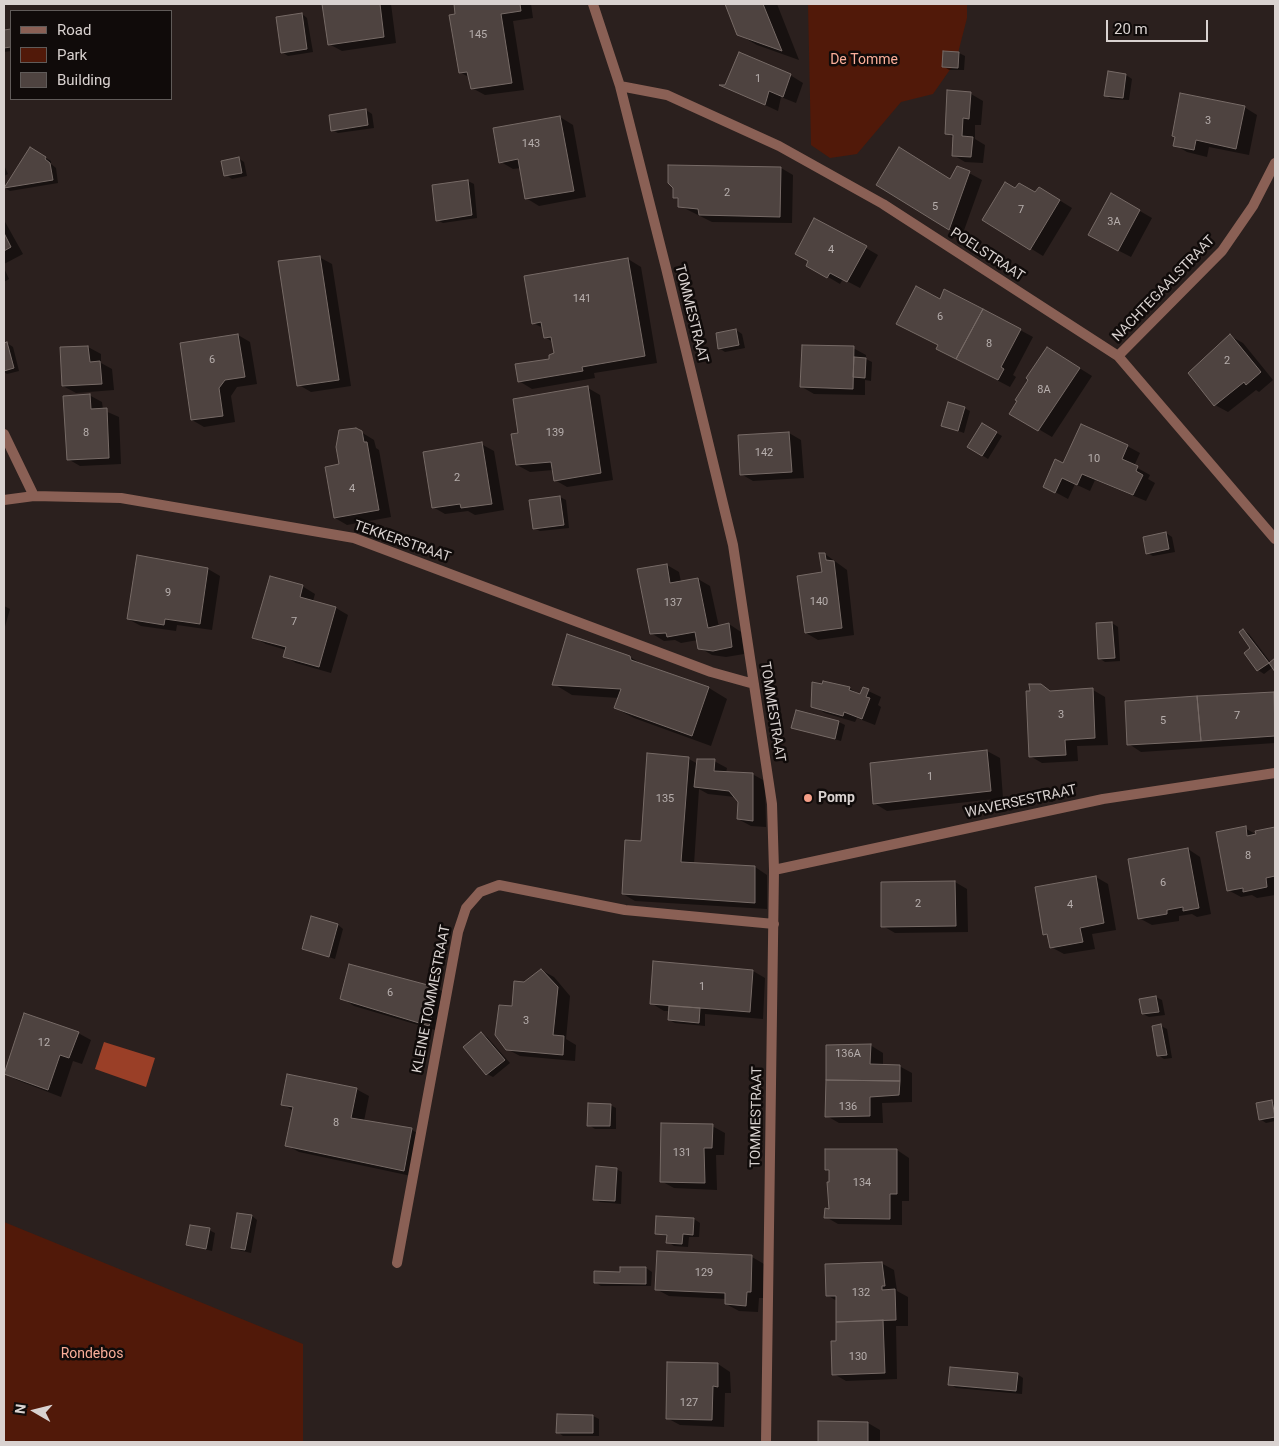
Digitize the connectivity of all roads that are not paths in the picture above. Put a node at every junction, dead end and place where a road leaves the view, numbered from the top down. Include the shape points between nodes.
1 (593, 4) edge
2 (620, 86) junction
3 (1275, 163) edge
4 (1118, 356) junction
5 (4, 434) edge
6 (34, 496) junction
7 (4, 500) edge
8 (1275, 539) edge
9 (754, 684) junction
10 (1275, 773) edge
11 (774, 870) junction
12 (774, 924) junction
13 (397, 1263) dead end
14 (766, 1442) edge

1 - 2 street, TOMMESTRAAT
2 - 4 street, POELSTRAAT via 667,95 779,146 883,204
2 - 9 street, TOMMESTRAAT via 733,545
3 - 4 street, NACHTEGAALSTRAAT via 1253,206 1222,251
4 - 8 street, POELSTRAAT
5 - 6 street
6 - 7 street, TEKKERSTRAAT
6 - 9 street, TEKKERSTRAAT via 121,498 354,538 711,672
9 - 11 street, TOMMESTRAAT via 772,804
10 - 11 street, WAVERSESTRAAT via 1102,799
11 - 12 street, TOMMESTRAAT
12 - 13 street, KLEINE TOMMESTRAAT via 625,910 498,885 480,892 466,908 458,932
12 - 14 street, TOMMESTRAAT

